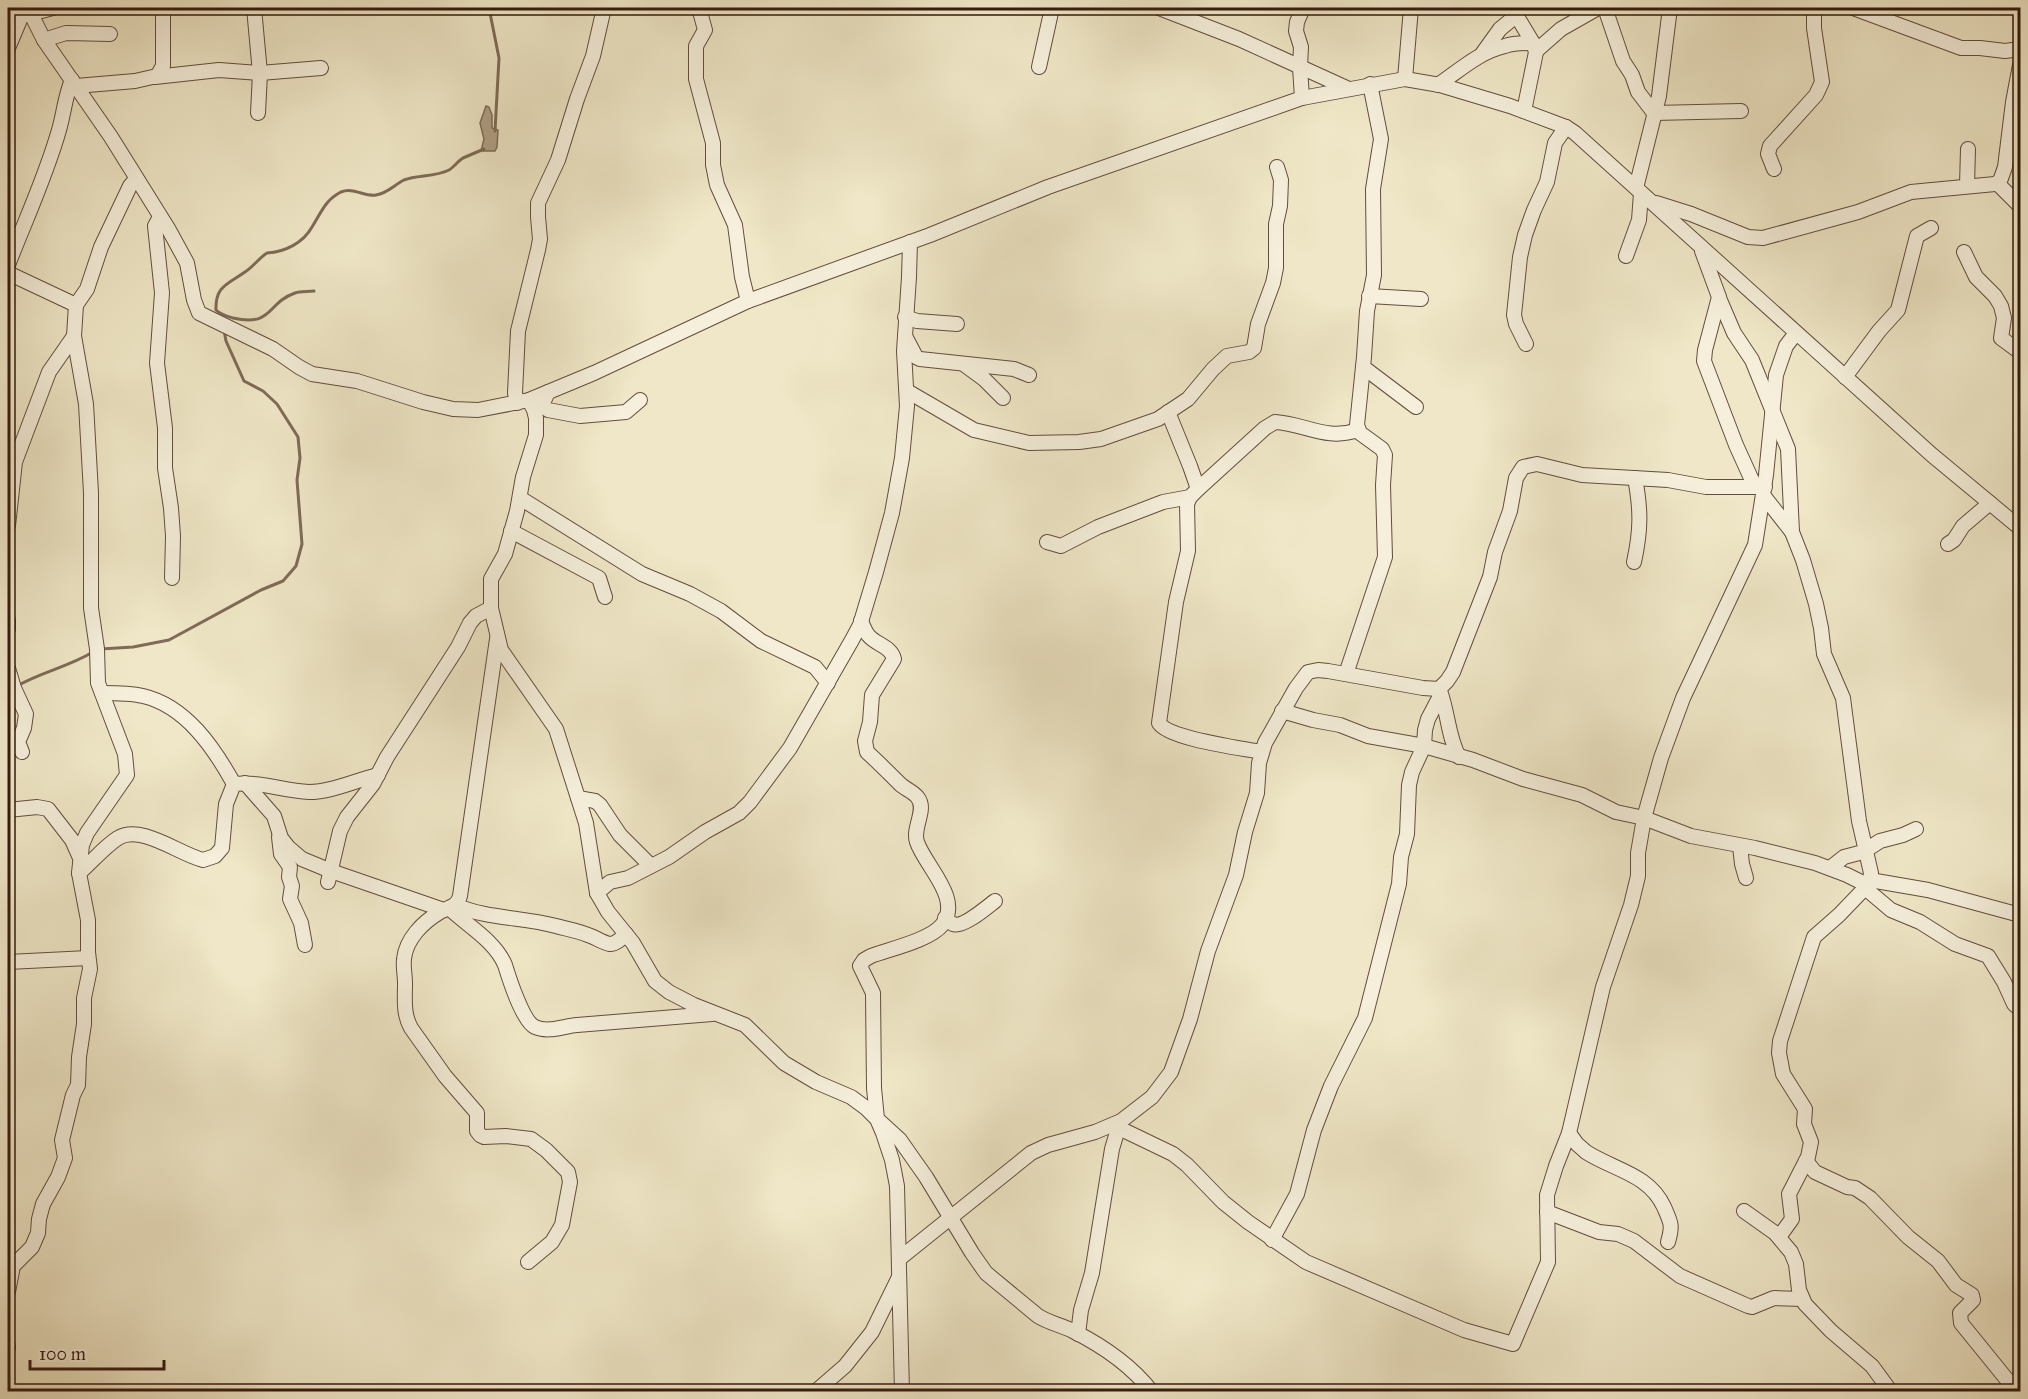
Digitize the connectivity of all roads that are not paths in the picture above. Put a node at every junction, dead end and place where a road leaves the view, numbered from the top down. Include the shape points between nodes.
1 (53, 8) edge
2 (163, 8) edge
3 (254, 8) edge
4 (604, 8) edge
5 (699, 8) edge
6 (1052, 8) edge
7 (1159, 8) edge
8 (1303, 8) edge
9 (1411, 8) edge
10 (1599, 8) edge
11 (1605, 8) edge
12 (1670, 8) edge
13 (1814, 8) edge
14 (1853, 8) edge
15 (27, 10) edge
16 (1514, 11) edge
17 (110, 34) dead end
18 (45, 40) junction
19 (1535, 47) junction
20 (8, 48) edge
21 (2020, 50) edge
22 (1482, 54) junction
23 (1039, 67) dead end
24 (1300, 67) junction
25 (321, 68) dead end
26 (260, 73) junction
27 (2020, 73) edge
28 (155, 78) junction
29 (1405, 79) junction
30 (74, 83) junction
31 (1370, 84) junction
32 (1438, 85) junction
33 (1349, 89) junction
34 (1302, 98) junction
35 (1524, 111) junction
36 (1741, 111) dead end
37 (258, 113) dead end
38 (1654, 113) junction
39 (1566, 127) junction
40 (2020, 138) edge
41 (2008, 146) junction
42 (1968, 149) dead end
43 (1277, 167) dead end
44 (1774, 169) dead end
45 (136, 180) junction
46 (1997, 183) junction
47 (1967, 186) junction
48 (1643, 194) junction
49 (2020, 206) edge
50 (160, 217) junction
51 (1931, 228) dead end
52 (910, 242) junction
53 (1700, 246) junction
54 (1964, 252) dead end
55 (1626, 256) dead end
56 (8, 266) edge
57 (8, 273) edge
58 (1369, 296) junction
59 (1719, 297) junction
60 (1421, 299) dead end
61 (748, 301) junction
62 (76, 305) junction
63 (905, 317) junction
64 (957, 324) dead end
65 (1796, 333) junction
66 (904, 335) junction
67 (74, 336) junction
68 (1526, 344) dead end
69 (2020, 352) edge
70 (965, 365) junction
71 (1363, 367) junction
72 (1029, 375) dead end
73 (1845, 377) junction
74 (907, 391) junction
75 (548, 392) junction
76 (1003, 398) dead end
77 (640, 400) dead end
78 (523, 401) junction
79 (1416, 407) dead end
80 (548, 410) junction
81 (1773, 411) junction
82 (1168, 412) junction
83 (1358, 430) junction
84 (536, 435) junction
85 (1635, 478) junction
86 (1761, 490) junction
87 (1194, 493) junction
88 (520, 498) junction
89 (1990, 503) junction
90 (8, 526) edge
91 (2020, 528) edge
92 (511, 531) junction
93 (1792, 532) junction
94 (1047, 542) dead end
95 (1948, 544) dead end
96 (1634, 562) dead end
97 (172, 578) dead end
98 (605, 597) dead end
99 (491, 608) junction
100 (8, 620) edge
101 (861, 621) junction
102 (8, 629) edge
103 (497, 637) junction
104 (8, 668) edge
105 (1346, 674) junction
106 (828, 683) junction
107 (1439, 689) junction
108 (102, 693) junction
109 (1282, 711) junction
110 (1424, 746) junction
111 (22, 752) dead end
112 (1262, 752) junction
113 (1459, 757) junction
114 (378, 775) junction
115 (240, 783) junction
116 (578, 798) junction
117 (8, 810) edge
118 (1644, 818) junction
119 (279, 829) junction
120 (1916, 829) dead end
121 (1740, 846) junction
122 (1865, 850) junction
123 (80, 858) junction
124 (650, 866) junction
125 (1830, 868) junction
126 (79, 873) junction
127 (329, 876) junction
128 (1746, 878) dead end
129 (1867, 884) junction
130 (597, 893) junction
131 (995, 901) dead end
132 (450, 908) junction
133 (2020, 915) edge
134 (945, 918) junction
135 (626, 934) junction
136 (305, 945) dead end
137 (88, 958) junction
138 (8, 962) edge
139 (2020, 1009) edge
140 (717, 1013) junction
141 (876, 1119) junction
142 (1120, 1125) junction
143 (1569, 1133) junction
144 (1806, 1161) junction
145 (1743, 1211) dead end
146 (1547, 1212) junction
147 (951, 1218) junction
148 (1779, 1237) junction
149 (1272, 1240) junction
150 (1668, 1242) dead end
151 (899, 1259) junction
152 (528, 1262) dead end
153 (900, 1277) junction
154 (8, 1292) edge
155 (1802, 1299) junction
156 (1078, 1334) junction
157 (815, 1392) edge
158 (902, 1392) edge
159 (1152, 1392) edge
160 (1891, 1392) edge
161 (2017, 1392) edge

1 - 15 street
2 - 28 street via 163,60
3 - 26 street
4 - 78 street via 558,160 538,203 540,239 518,331 515,393
5 - 61 street via 705,30 695,51 696,79 714,143 717,185 735,225
6 - 23 street
7 - 24 street
8 - 24 street via 1296,31 1301,47
9 - 29 street
10 - 19 street
11 - 38 street via 1623,61
12 - 38 street
13 - 44 street via 1821,88 1770,146 1768,154
14 - 21 street via 1954,47
15 - 18 street
15 - 20 street
16 - 19 street
16 - 22 street
17 - 18 street via 66,33
18 - 30 street
19 - 22 street via 1506,45
19 - 35 street
22 - 32 street
24 - 33 street
24 - 34 street
25 - 26 street
26 - 28 street via 219,70
26 - 37 street
27 - 41 street
28 - 30 street
29 - 31 street
29 - 32 street
30 - 45 street
30 - 56 street via 66,93 60,128
31 - 33 street
31 - 58 street via 1381,138 1373,189 1374,274
32 - 35 street
33 - 34 street
34 - 52 street via 1048,187
35 - 39 street
36 - 38 street
38 - 48 street
39 - 48 street
39 - 68 street via 1556,144 1520,257 1514,315
40 - 41 street
41 - 46 street via 2003,176
42 - 47 street
43 - 82 street via 1281,180 1276,268 1259,318 1254,348 1227,356 1188,399
45 - 50 street
45 - 62 street
46 - 47 street
46 - 49 street
47 - 48 street via 1911,192 1858,212 1763,238 1748,237
48 - 53 street
48 - 55 street via 1640,220
50 - 78 street via 187,263 199,313 312,374 357,381 423,402 465,410
50 - 97 street via 155,226 162,293 157,363 173,526
51 - 73 street via 1917,236 1898,310
52 - 61 street
52 - 63 street
53 - 59 street
53 - 65 street
54 - 69 street via 1976,277 2001,306 2001,338
57 - 62 street
58 - 60 street
58 - 71 street
59 - 81 street
59 - 86 street via 1704,357 1736,445
61 - 75 street
62 - 67 street
63 - 64 street
63 - 66 street
65 - 73 street
65 - 81 street via 1780,360
66 - 70 street via 920,359
66 - 74 street
67 - 90 street via 49,372 15,462
67 - 108 street via 86,404 91,608
70 - 72 street via 1014,369
70 - 76 street
71 - 79 street
71 - 83 street
73 - 89 street
74 - 82 street via 974,430 1029,443 1101,439
74 - 101 street via 902,458 892,513
75 - 78 street
75 - 80 street via 543,403
77 - 80 street via 626,412 580,416
78 - 84 street via 534,410
80 - 84 street
81 - 86 street
81 - 93 street via 1788,449
82 - 87 street via 1190,466
83 - 87 street via 1344,435 1275,422
83 - 105 street via 1385,455 1385,557
84 - 88 street
85 - 86 street
85 - 96 street via 1641,510
85 - 107 street via 1582,475 1537,464 1520,470 1487,587 1453,672
86 - 93 street
86 - 118 street via 1755,545 1683,698
87 - 94 street via 1098,527 1061,546
87 - 112 street via 1186,504 1188,551 1176,602 1159,723 1169,732 1197,740
88 - 92 street
88 - 106 street via 642,574 721,610 761,641 815,667
89 - 91 street
89 - 95 street
92 - 98 street via 599,578
92 - 99 street via 491,579
93 - 122 street via 1816,604 1824,654 1843,698
99 - 103 street
99 - 114 street via 470,623
100 - 102 street
101 - 106 street
101 - 134 street via 870,637 894,655 872,694 865,747 920,799 916,840 946,894
103 - 116 street via 501,650 556,729
103 - 132 street via 460,896
104 - 111 street via 26,714 18,742
105 - 107 street
105 - 109 street via 1308,672
106 - 124 street via 790,748 739,813
107 - 110 street via 1425,730
107 - 113 street
108 - 115 street via 130,693 155,699 200,732
108 - 123 street via 125,754 127,775 87,833
109 - 110 street via 1368,736
109 - 112 street
110 - 113 street
110 - 149 street via 1409,785 1399,884 1365,1018 1331,1086 1314,1130 1297,1194
112 - 142 street via 1257,793 1236,876 1208,951 1174,1066 1152,1096
113 - 118 street via 1582,795 1616,812
114 - 115 street via 312,792
114 - 127 street via 340,831
115 - 119 street via 274,816
115 - 126 street via 226,804 222,848 215,856 203,860 140,835 127,834
116 - 124 street via 600,805 620,835
116 - 130 street
117 - 123 street via 48,809 72,840
118 - 121 street via 1690,836
118 - 143 street via 1638,876 1603,987
119 - 127 street via 281,838 295,853
119 - 136 street via 281,854 290,867 290,899 301,923
120 - 122 street
121 - 125 street
121 - 128 street
122 - 125 street via 1844,857
122 - 129 street via 1871,873
123 - 126 street
124 - 130 street via 610,882
125 - 129 street
126 - 137 street via 88,921
127 - 132 street
129 - 133 street via 1928,890
129 - 139 street via 1891,910 1920,922 1960,947 1988,957
129 - 144 street via 1814,937 1780,1041 1783,1074 1805,1110 1804,1124 1810,1142
130 - 135 street
131 - 134 street via 959,924
132 - 135 street via 550,925 610,944
132 - 140 street via 495,950 505,965 513,992 536,1028
132 - 152 street via 421,926 405,954 407,1020 445,1076 477,1113 480,1135 531,1138 568,1172 569,1189 559,1231
134 - 141 street via 933,933 871,956 860,966 873,993
135 - 140 street via 655,981 679,998
137 - 138 street
137 - 154 street via 78,1085 62,1140 65,1158 43,1204 35,1240 13,1266
140 - 141 street via 745,1024 784,1063 851,1097
141 - 147 street via 900,1140
141 - 151 street via 892,1160 897,1186
142 - 147 street via 1031,1153
142 - 149 street via 1173,1154 1223,1202
142 - 156 street
143 - 146 street via 1547,1195
143 - 150 street via 1586,1152 1652,1187 1672,1223
144 - 148 street via 1790,1190 1792,1218
144 - 161 street via 1815,1172 1856,1188 1870,1198 1938,1261 1956,1285 1972,1295 1973,1300 1960,1313 1961,1323
145 - 148 street
146 - 149 street via 1548,1262 1513,1344 1464,1330 1411,1308 1306,1262
146 - 155 street via 1634,1241 1680,1276 1748,1306 1774,1298
147 - 151 street
147 - 156 street via 986,1273 1038,1316
148 - 155 street via 1794,1257
151 - 153 street
153 - 157 street via 872,1332 845,1366
153 - 158 street
155 - 160 street via 1831,1331 1872,1366
156 - 159 street via 1125,1363

